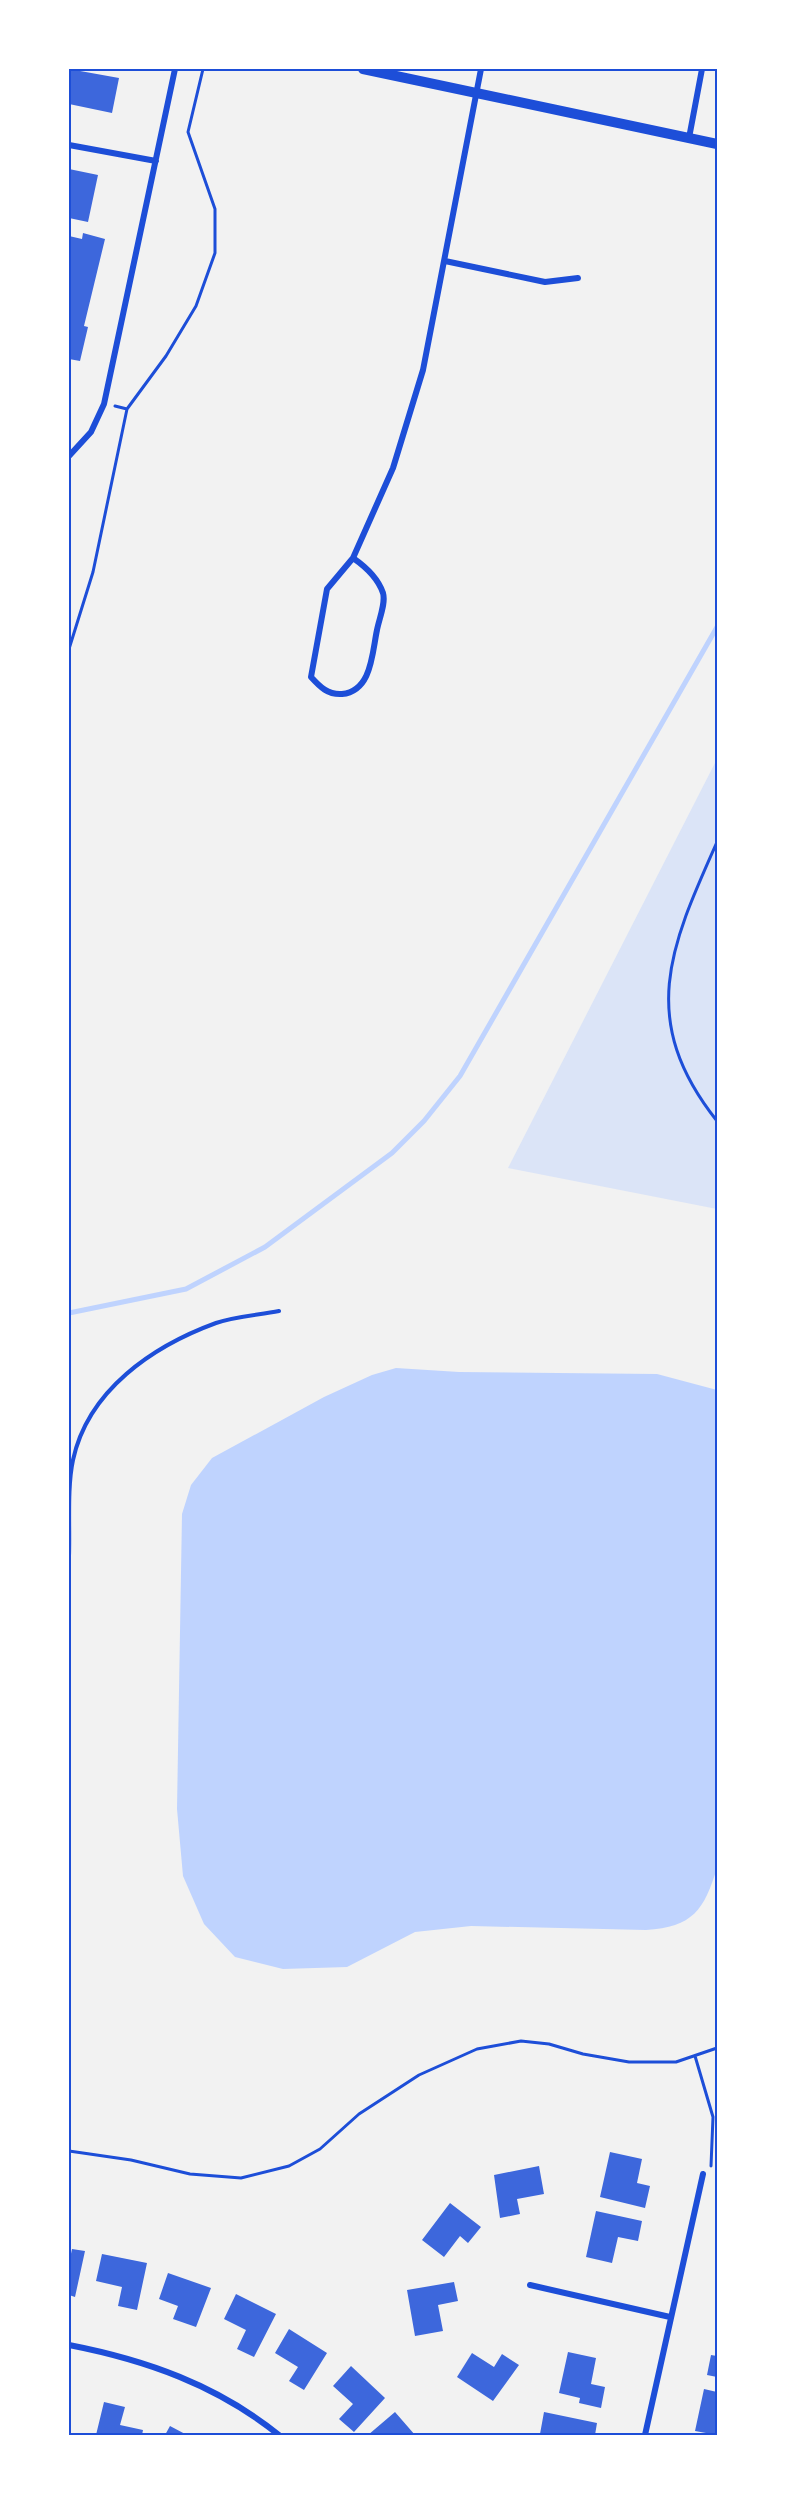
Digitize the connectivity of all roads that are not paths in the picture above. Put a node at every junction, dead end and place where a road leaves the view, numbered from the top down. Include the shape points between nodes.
1 (175, 69) edge
2 (363, 69) edge
3 (481, 69) edge
4 (702, 69) edge
5 (477, 94) junction
6 (689, 138) junction
7 (717, 144) edge
8 (69, 145) edge
9 (156, 160) junction
10 (445, 261) junction
11 (578, 278) dead end
12 (69, 456) edge
13 (353, 558) junction
14 (279, 1311) dead end
15 (69, 1556) edge
16 (703, 2174) road end
17 (530, 2285) dead end
18 (670, 2317) junction
19 (69, 2345) edge
20 (279, 2435) edge
21 (645, 2435) edge

1 - 9 street
2 - 5 street
3 - 5 street
4 - 6 street
5 - 6 street
5 - 10 street
6 - 7 street
8 - 9 street
9 - 12 street via 104,404 91,432
10 - 11 street via 544,282
10 - 13 street via 423,370 393,468
13 - 13 street via 379,584 384,597 368,674 362,686 351,693 336,694 322,689 311,677 327,589
14 - 15 lane via 217,1323 147,1358 100,1399 73,1460
16 - 18 street
17 - 18 street
18 - 21 street
19 - 20 street via 167,2370 210,2389

